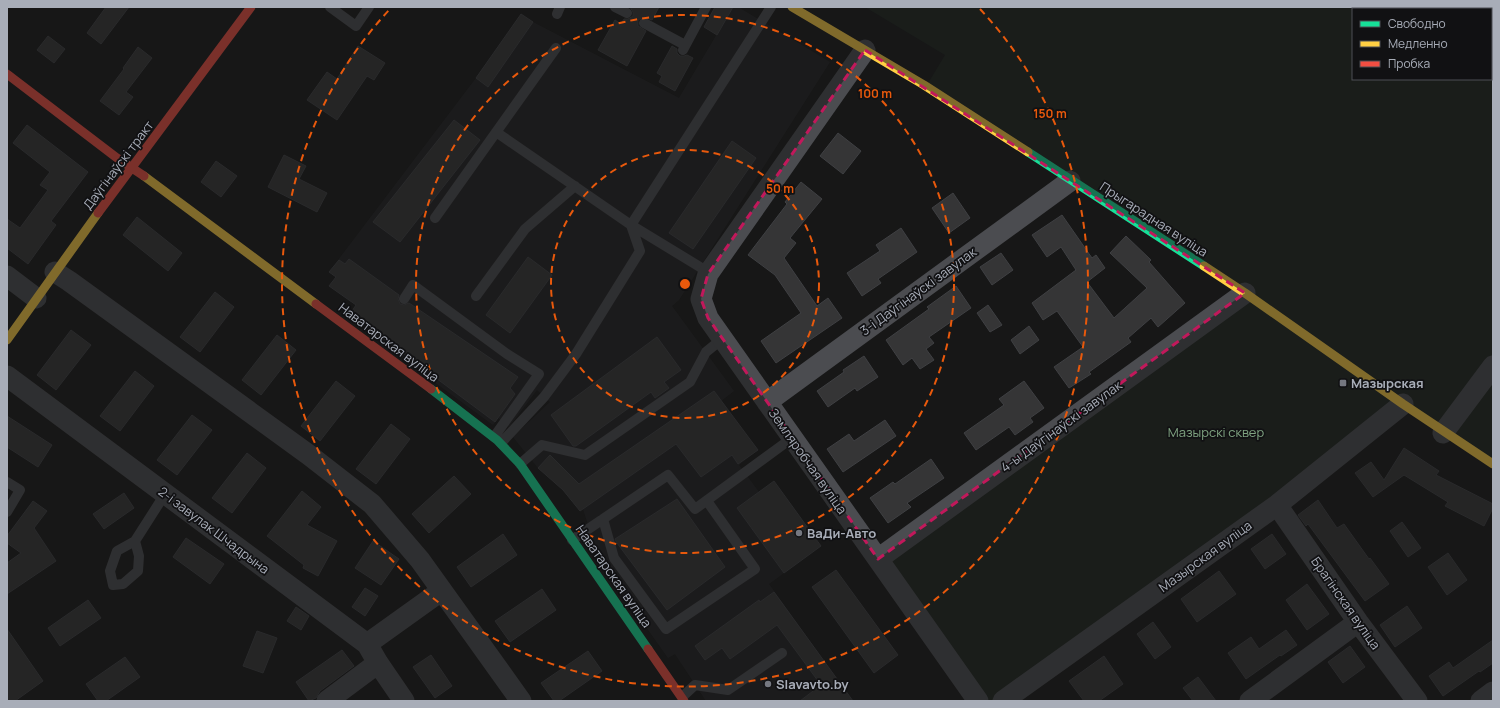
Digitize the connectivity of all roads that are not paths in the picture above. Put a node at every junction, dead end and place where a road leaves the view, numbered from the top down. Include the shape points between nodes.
1 (251, 7) edge
2 (330, 7) edge
3 (369, 7) edge
4 (615, 7) edge
5 (706, 7) edge
6 (771, 7) edge
7 (792, 7) edge
8 (627, 13) dead end
9 (644, 23) dead end
10 (556, 48) dead end
11 (865, 50) junction
12 (7, 74) edge
13 (496, 132) junction
14 (133, 168) junction
15 (1070, 181) junction
16 (575, 186) junction
17 (435, 218) dead end
18 (631, 225) junction
19 (55, 272) junction
20 (708, 274) junction
21 (7, 276) edge
22 (1245, 293) junction
23 (476, 296) dead end
24 (36, 298) junction
25 (404, 299) dead end
26 (722, 339) junction
27 (7, 340) edge
28 (1493, 366) edge
29 (7, 376) edge
30 (767, 402) junction
31 (1403, 404) junction
32 (1443, 432) junction
33 (792, 438) junction
34 (497, 440) junction
35 (520, 464) junction
36 (1493, 464) edge
37 (7, 482) edge
38 (165, 494) junction
39 (707, 501) junction
40 (1277, 505) junction
41 (7, 512) edge
42 (603, 519) junction
43 (572, 540) junction
44 (135, 542) dead end
45 (878, 560) junction
46 (441, 591) junction
47 (1358, 622) junction
48 (367, 644) junction
49 (782, 653) dead end
50 (378, 664) junction
51 (1493, 692) edge
52 (683, 699) edge
53 (327, 701) edge
54 (404, 701) edge
55 (521, 701) edge
56 (978, 701) edge
57 (1002, 701) edge
58 (1250, 701) edge
59 (1417, 701) edge
60 (1481, 701) edge

1 - 14 street, Даўгінаўскі тракт
2 - 3 lane via 356,26
4 - 8 lane
5 - 9 lane via 684,47
6 - 18 lane
7 - 11 street, Прыгарадная вуліца
10 - 13 lane
11 - 15 street, Прыгарадная вуліца via 924,85
11 - 20 street, Земляробчая вуліца
12 - 14 street, Наватарская вуліца
13 - 16 lane
13 - 17 lane
14 - 19 street, Даўгінаўскі тракт
14 - 34 street, Наватарская вуліца via 374,342
15 - 22 street, Прыгарадная вуліца
15 - 30 street, 3-і Даўгінаўскі завулак
16 - 18 lane
16 - 23 lane via 525,229
18 - 20 lane
18 - 34 lane via 640,251 576,354 544,397
19 - 24 street, Даўгінаўскі тракт
19 - 46 street via 309,455 372,504 420,560
20 - 26 street, Земляробчая вуліца via 701,299 708,318
21 - 24 street
22 - 31 street, Прыгарадная вуліца
22 - 45 street, 4-ы Даўгінаўскі завулак
24 - 27 street, Даўгінаўскі тракт
25 - 34 lane via 413,285 507,354 539,374
26 - 30 street, Земляробчая вуліца
26 - 35 lane via 706,352 690,382 585,455 542,446
28 - 32 street
29 - 38 street, 2-і завулак Шчадрына
30 - 33 street, Земляробчая вуліца
31 - 32 street, Прыгарадная вуліца
31 - 40 street, Мазырская вуліца
32 - 36 street, Прыгарадная вуліца
33 - 39 lane
33 - 45 street, Земляробчая вуліца
34 - 35 street, Наватарская вуліца
35 - 43 street, Наватарская вуліца
37 - 41 lane via 20,490
38 - 44 lane
38 - 48 street, 2-і завулак Шчадрына
39 - 42 lane via 695,509 668,475
39 - 42 lane via 755,569 666,629 614,558
40 - 47 street, Брагінская вуліца
40 - 57 street, Мазырская вуліца
42 - 43 lane
43 - 52 street, Наватарская вуліца
45 - 56 street, Земляробчая вуліца
46 - 48 street
46 - 55 street
47 - 58 street
47 - 59 street, Брагінская вуліца
48 - 50 street, 2-і завулак Шчадрына
49 - 52 lane via 728,690 695,685
50 - 53 street
50 - 54 street, 2-і завулак Шчадрына
51 - 60 street

